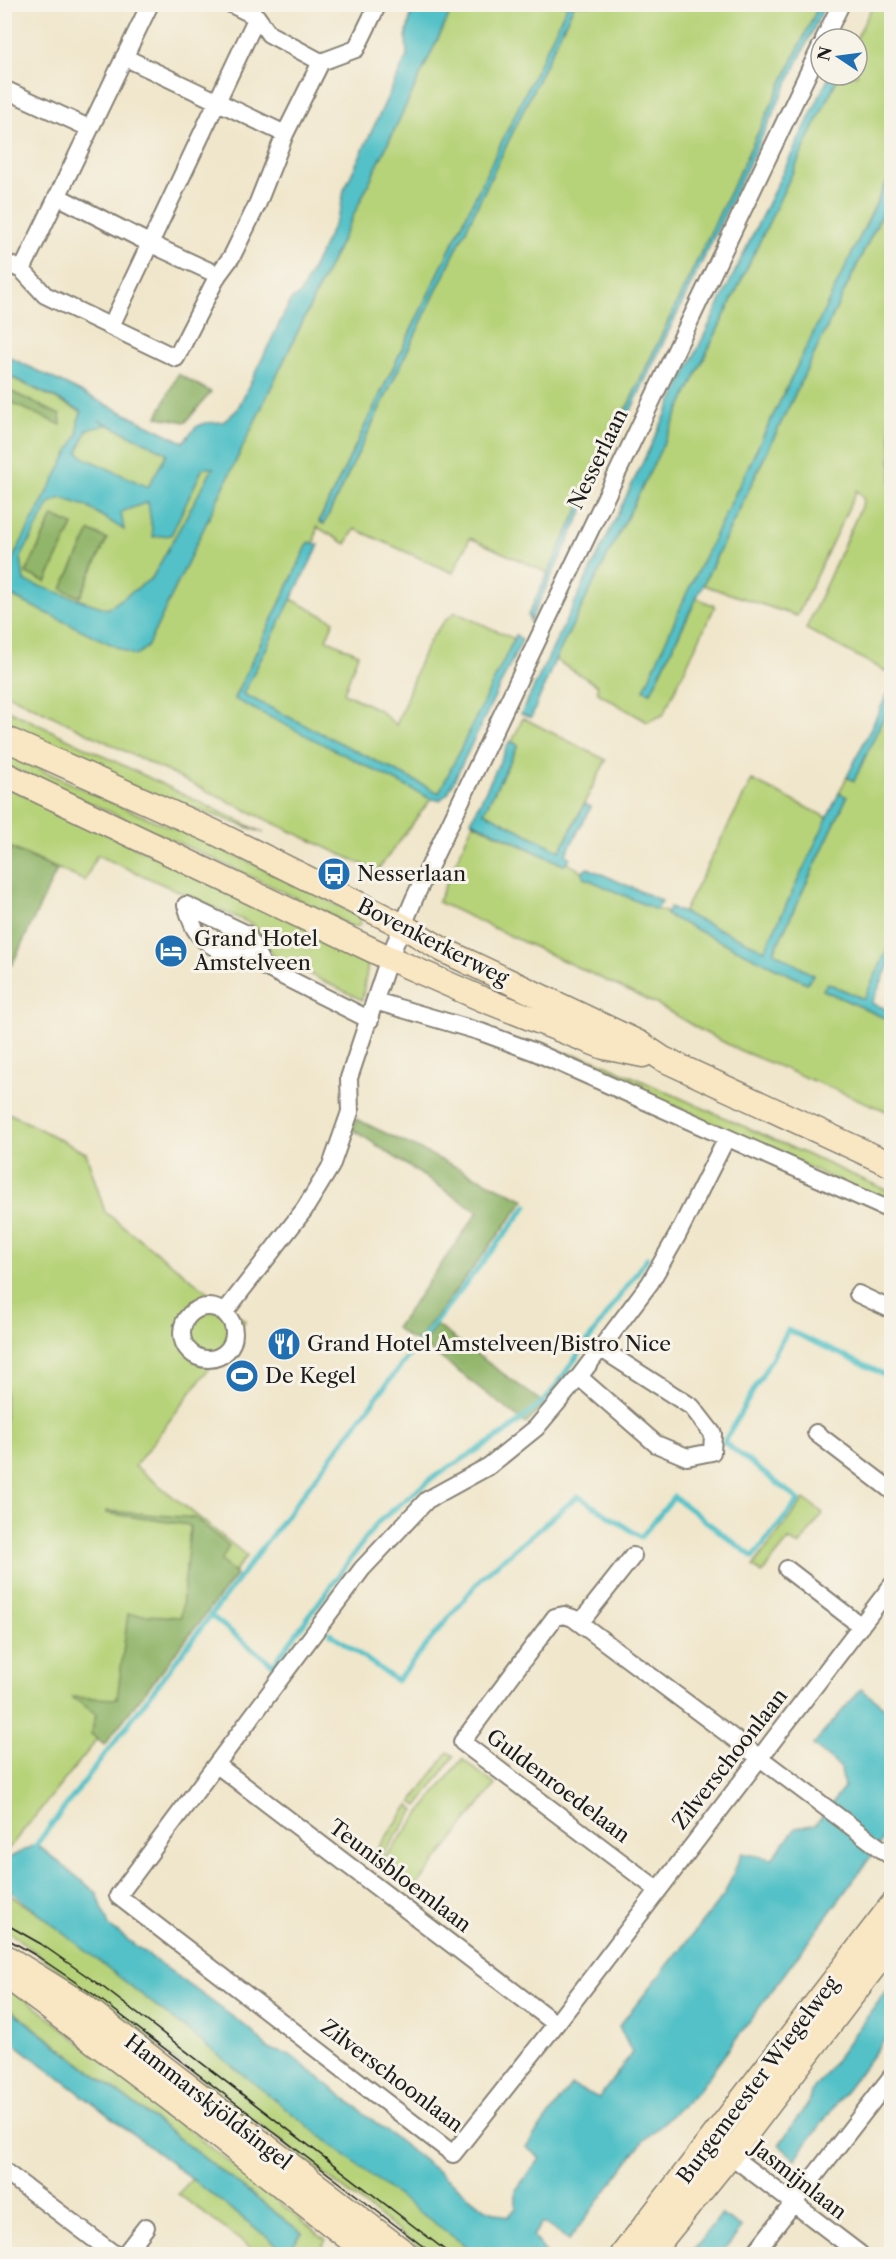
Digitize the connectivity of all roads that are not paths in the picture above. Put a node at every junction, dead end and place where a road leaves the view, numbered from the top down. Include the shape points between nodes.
1 (150, 4) edge
2 (231, 4) edge
3 (378, 4) edge
4 (841, 4) edge
5 (257, 17) junction
6 (830, 27) edge
7 (124, 57) junction
8 (321, 62) junction
9 (809, 71) edge
10 (4, 89) edge
11 (216, 102) junction
12 (89, 128) junction
13 (285, 134) junction
14 (57, 196) junction
15 (151, 244) junction
16 (4, 262) edge
17 (22, 270) junction
18 (218, 275) junction
19 (111, 326) junction
20 (4, 738) edge
21 (4, 774) edge
22 (404, 926) junction
23 (389, 958) junction
24 (263, 966) junction
25 (375, 1001) junction
26 (370, 1020) junction
27 (663, 1059) junction
28 (726, 1139) junction
29 (891, 1165) edge
30 (891, 1211) edge
31 (858, 1294) dead end
32 (891, 1310) edge
33 (224, 1313) dead end
34 (600, 1348) junction
35 (579, 1377) junction
36 (816, 1433) dead end
37 (891, 1491) edge
38 (633, 1556) dead end
39 (787, 1569) dead end
40 (891, 1585) edge
41 (580, 1623) junction
42 (861, 1626) junction
43 (760, 1757) junction
44 (217, 1765) junction
45 (886, 1853) edge
46 (658, 1890) junction
47 (891, 1905) edge
48 (891, 1942) edge
49 (4, 1956) edge
50 (4, 1974) edge
51 (556, 2024) junction
52 (891, 2076) edge
53 (721, 2148) junction
54 (4, 2171) edge
55 (792, 2204) junction
56 (146, 2227) dead end
57 (365, 2244) edge
58 (114, 2254) edge
59 (125, 2254) edge
60 (406, 2254) edge
61 (623, 2254) edge
62 (650, 2254) edge
63 (754, 2254) edge
64 (860, 2254) edge

1 - 7 street
2 - 5 street
3 - 8 street via 356,49
4 - 6 street
5 - 8 street via 268,34
5 - 11 street
7 - 11 street
7 - 12 street
8 - 13 street
9 - 22 street, Nesserlaan via 458,804
10 - 12 street
11 - 13 street
11 - 15 street
12 - 14 street
13 - 18 street via 257,206
14 - 15 street
14 - 17 street
15 - 18 street
15 - 19 street
16 - 17 street
17 - 19 street via 45,295
18 - 19 street via 176,358
20 - 22 street, Bovenkerkerweg via 214,832
21 - 23 street, Bovenkerkerweg
22 - 23 street, Nesserlaan
22 - 27 street, Bovenkerkerweg via 443,950
23 - 25 street, Bovenkerkerweg
23 - 27 street, Bovenkerkerweg via 604,1047
24 - 24 street via 207,942 196,930 186,905 247,934
24 - 26 street
25 - 26 street, Bovenkerkerweg
25 - 28 street via 535,1052
26 - 33 street, Bovenkerkerweg via 349,1078 350,1112 331,1166 304,1210
27 - 29 street, Bovenkerkerweg
28 - 30 street
28 - 34 street, Zilverschoonlaan via 650,1283
31 - 32 street
34 - 35 street, Zilverschoonlaan
34 - 35 street via 692,1407 713,1434 712,1452 687,1457 656,1444
35 - 44 street, Zilverschoonlaan via 536,1428 489,1466 428,1500 362,1569
36 - 37 street
38 - 41 street
39 - 42 street
40 - 42 street, Zilverschoonlaan
41 - 43 street, Guldenroedelaan
41 - 46 street, Guldenroedelaan via 573,1617 555,1617 462,1742
42 - 43 street, Zilverschoonlaan
43 - 45 street, Guldenroedelaan
43 - 46 street, Zilverschoonlaan
44 - 51 street, Teunisbloemlaan
44 - 51 street, Zilverschoonlaan via 118,1896 453,2154
46 - 51 street, Zilverschoonlaan
47 - 53 street, Burgemeester Wiegelweg
48 - 53 street, Burgemeester Wiegelweg
49 - 57 street, Hammarskjöldsingel via 81,2004
50 - 57 street, Hammarskjöldsingel
52 - 55 street
53 - 55 street, Jasmijnlaan
53 - 61 street, Burgemeester Wiegelweg
53 - 62 street, Burgemeester Wiegelweg
54 - 58 street
55 - 63 street
55 - 64 street, Jasmijnlaan
56 - 59 street
57 - 60 street, Hammarskjöldsingel

